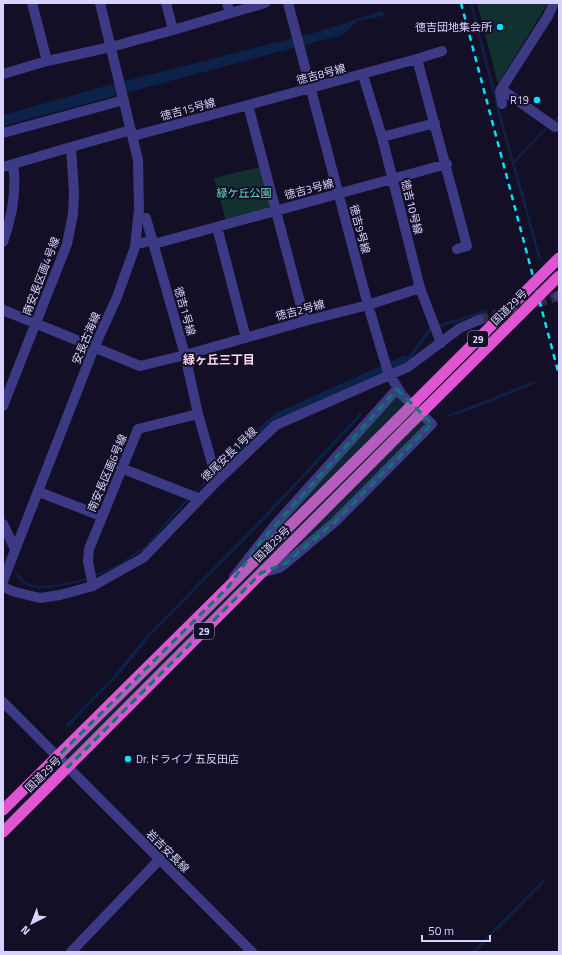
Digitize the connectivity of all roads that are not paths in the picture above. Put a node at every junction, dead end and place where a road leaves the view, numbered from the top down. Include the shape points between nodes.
1 (32, 3) edge
2 (100, 3) edge
3 (166, 3) edge
4 (227, 3) edge
5 (265, 3) edge
6 (288, 3) edge
7 (554, 3) edge
8 (230, 14) junction
9 (173, 30) junction
10 (111, 47) junction
11 (442, 51) dead end
12 (417, 59) junction
13 (47, 61) junction
14 (3, 74) edge
15 (364, 75) junction
16 (310, 89) junction
17 (502, 89) junction
18 (124, 97) junction
19 (502, 104) dead end
20 (248, 105) junction
21 (435, 123) junction
22 (555, 127) dead end
23 (3, 133) edge
24 (132, 133) junction
25 (382, 137) junction
26 (71, 147) junction
27 (446, 164) junction
28 (8, 166) edge
29 (392, 179) junction
30 (338, 194) junction
31 (276, 210) junction
32 (7, 218) edge
33 (146, 218) dead end
34 (217, 227) junction
35 (3, 242) edge
36 (154, 242) junction
37 (142, 243) dead end
38 (456, 249) dead end
39 (559, 258) edge
40 (559, 276) edge
41 (420, 288) junction
42 (368, 305) junction
43 (3, 310) edge
44 (479, 320) tunnel mouth
45 (305, 321) junction
46 (35, 324) junction
47 (246, 338) junction
48 (441, 343) junction
49 (94, 348) junction
50 (185, 355) junction
51 (388, 374) junction
52 (398, 389) junction
53 (3, 406) edge
54 (198, 414) junction
55 (121, 468) junction
56 (218, 481) junction
57 (39, 492) junction
58 (200, 499) junction
59 (101, 516) junction
60 (3, 524) edge
61 (15, 549) junction
62 (262, 573) junction
63 (3, 582) edge
64 (93, 586) junction
65 (3, 587) edge
66 (228, 587) junction
67 (3, 702) edge
68 (57, 757) junction
69 (68, 767) junction
70 (3, 810) edge
71 (3, 832) edge
72 (160, 859) junction
73 (71, 952) edge
74 (252, 952) edge

1 - 13 street
2 - 10 street
3 - 9 street
4 - 8 street
5 - 8 street
6 - 16 street, 徳吉9号線
7 - 17 street
8 - 9 street
9 - 10 street
10 - 13 street
10 - 18 street, 安長古海線
11 - 12 street, 徳吉8号線
12 - 15 street, 徳吉8号線
12 - 21 street
13 - 14 street
15 - 16 street, 徳吉8号線
15 - 25 street, 徳吉10号線
16 - 20 street, 徳吉8号線
16 - 30 street, 徳吉9号線
17 - 19 street
17 - 22 street
18 - 23 street
18 - 24 street, 安長古海線
20 - 24 street, 徳吉15号線
20 - 31 street
21 - 25 street
21 - 27 street
24 - 26 street, 徳吉15号線
24 - 49 street, 安長古海線 via 138,160 139,209 134,247 117,297
25 - 29 street, 徳吉10号線
26 - 28 street
26 - 46 street, 南安長区画4号線 via 74,192 70,230
27 - 29 street, 徳吉3号線
27 - 38 street via 467,246
28 - 32 street via 14,196
29 - 30 street, 徳吉3号線
29 - 41 street, 徳吉10号線
30 - 31 street, 徳吉3号線
30 - 42 street, 徳吉9号線
31 - 34 street, 徳吉3号線
31 - 45 street
32 - 35 street
33 - 36 street, 徳吉1号線
34 - 36 street, 徳吉3号線
34 - 47 street
36 - 37 street, 徳吉3号線
36 - 50 street, 徳吉1号線
39 - 66 highway, 国道29号 / 29, bridge
40 - 62 highway, 国道29号 / 29, bridge
41 - 42 street, 徳吉2号線
41 - 48 street, 徳吉10号線
42 - 45 street, 徳吉2号線
42 - 51 street, 徳吉9号線
43 - 46 street, 徳吉2号線
44 - 48 street, 徳尾安長1号線 via 460,328
45 - 47 street, 徳吉2号線
46 - 49 street, 徳吉2号線
46 - 53 street, 南安長区画4号線
47 - 50 street, 徳吉2号線
48 - 51 street, 徳尾安長1号線 via 408,367
49 - 50 street, 徳吉2号線 via 140,366
49 - 57 street, 安長古海線
50 - 54 street, 徳吉1号線
51 - 52 street, 徳吉9号線
51 - 56 street, 徳尾安長1号線 via 276,425
52 - 62 street, 徳吉9号線 via 432,424 324,531 286,563
52 - 66 street via 266,535
54 - 55 street, 南安長区画6号線 via 138,429
54 - 56 street, 徳吉1号線
55 - 58 street
55 - 59 street, 南安長区画6号線
56 - 58 street, 徳尾安長1号線
57 - 59 street
57 - 61 street, 安長古海線
58 - 64 street, 徳尾安長1号線 via 143,558
59 - 64 street, 南安長区画6号線 via 89,549 88,562
60 - 61 street
61 - 63 street, 安長古海線
62 - 69 highway, 国道29号 / 29
64 - 65 street, 徳尾安長1号線 via 40,598
66 - 68 highway, 国道29号 / 29
67 - 68 street, 岩吉安長線
68 - 69 street, 岩吉安長線
68 - 70 highway, 国道29号 / 29
69 - 71 highway, 国道29号 / 29
69 - 72 street, 岩吉安長線
72 - 73 street
72 - 74 street, 岩吉安長線

